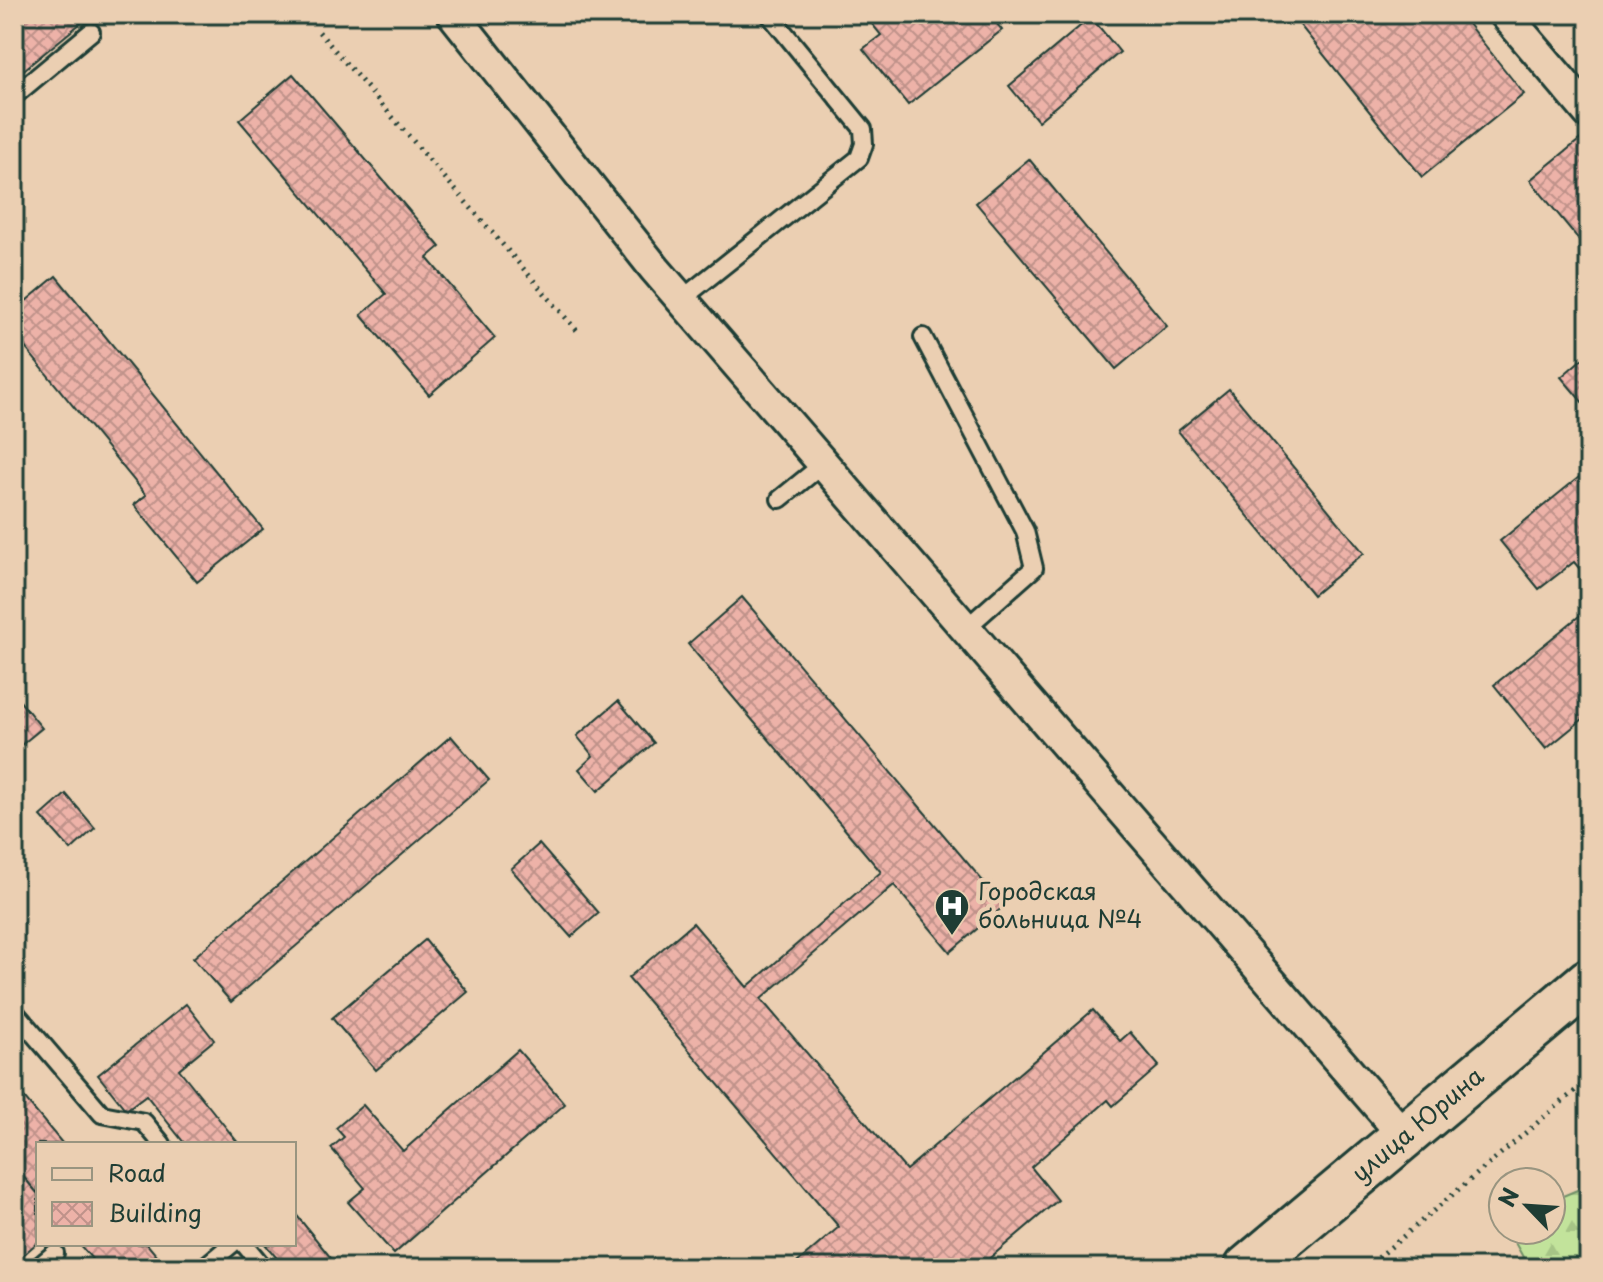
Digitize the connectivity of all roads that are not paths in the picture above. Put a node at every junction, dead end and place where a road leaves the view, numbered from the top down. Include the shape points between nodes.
1 (453, 14) edge
2 (769, 14) edge
3 (1505, 14) edge
4 (91, 32) dead end
5 (14, 96) edge
6 (1589, 113) edge
7 (682, 299) junction
8 (923, 337) dead end
9 (822, 465) junction
10 (780, 499) dead end
11 (965, 629) junction
12 (1589, 981) edge
13 (14, 1011) edge
14 (1405, 1137) junction
15 (160, 1142) edge
16 (230, 1246) edge
17 (246, 1246) edge
18 (55, 1253) dead end
19 (37, 1268) edge
20 (203, 1268) edge
21 (264, 1268) edge
22 (1247, 1268) edge

1 - 7 street
2 - 7 lane via 863,129 864,144 859,158
3 - 6 street
4 - 5 lane
7 - 9 street
8 - 11 lane via 1025,531 1034,568
9 - 10 lane
9 - 11 street
11 - 14 street
12 - 14 main road, улица Юрина
13 - 15 lane via 102,1114 144,1122
14 - 22 main road, улица Юрина
16 - 20 lane
17 - 21 lane
18 - 19 lane

